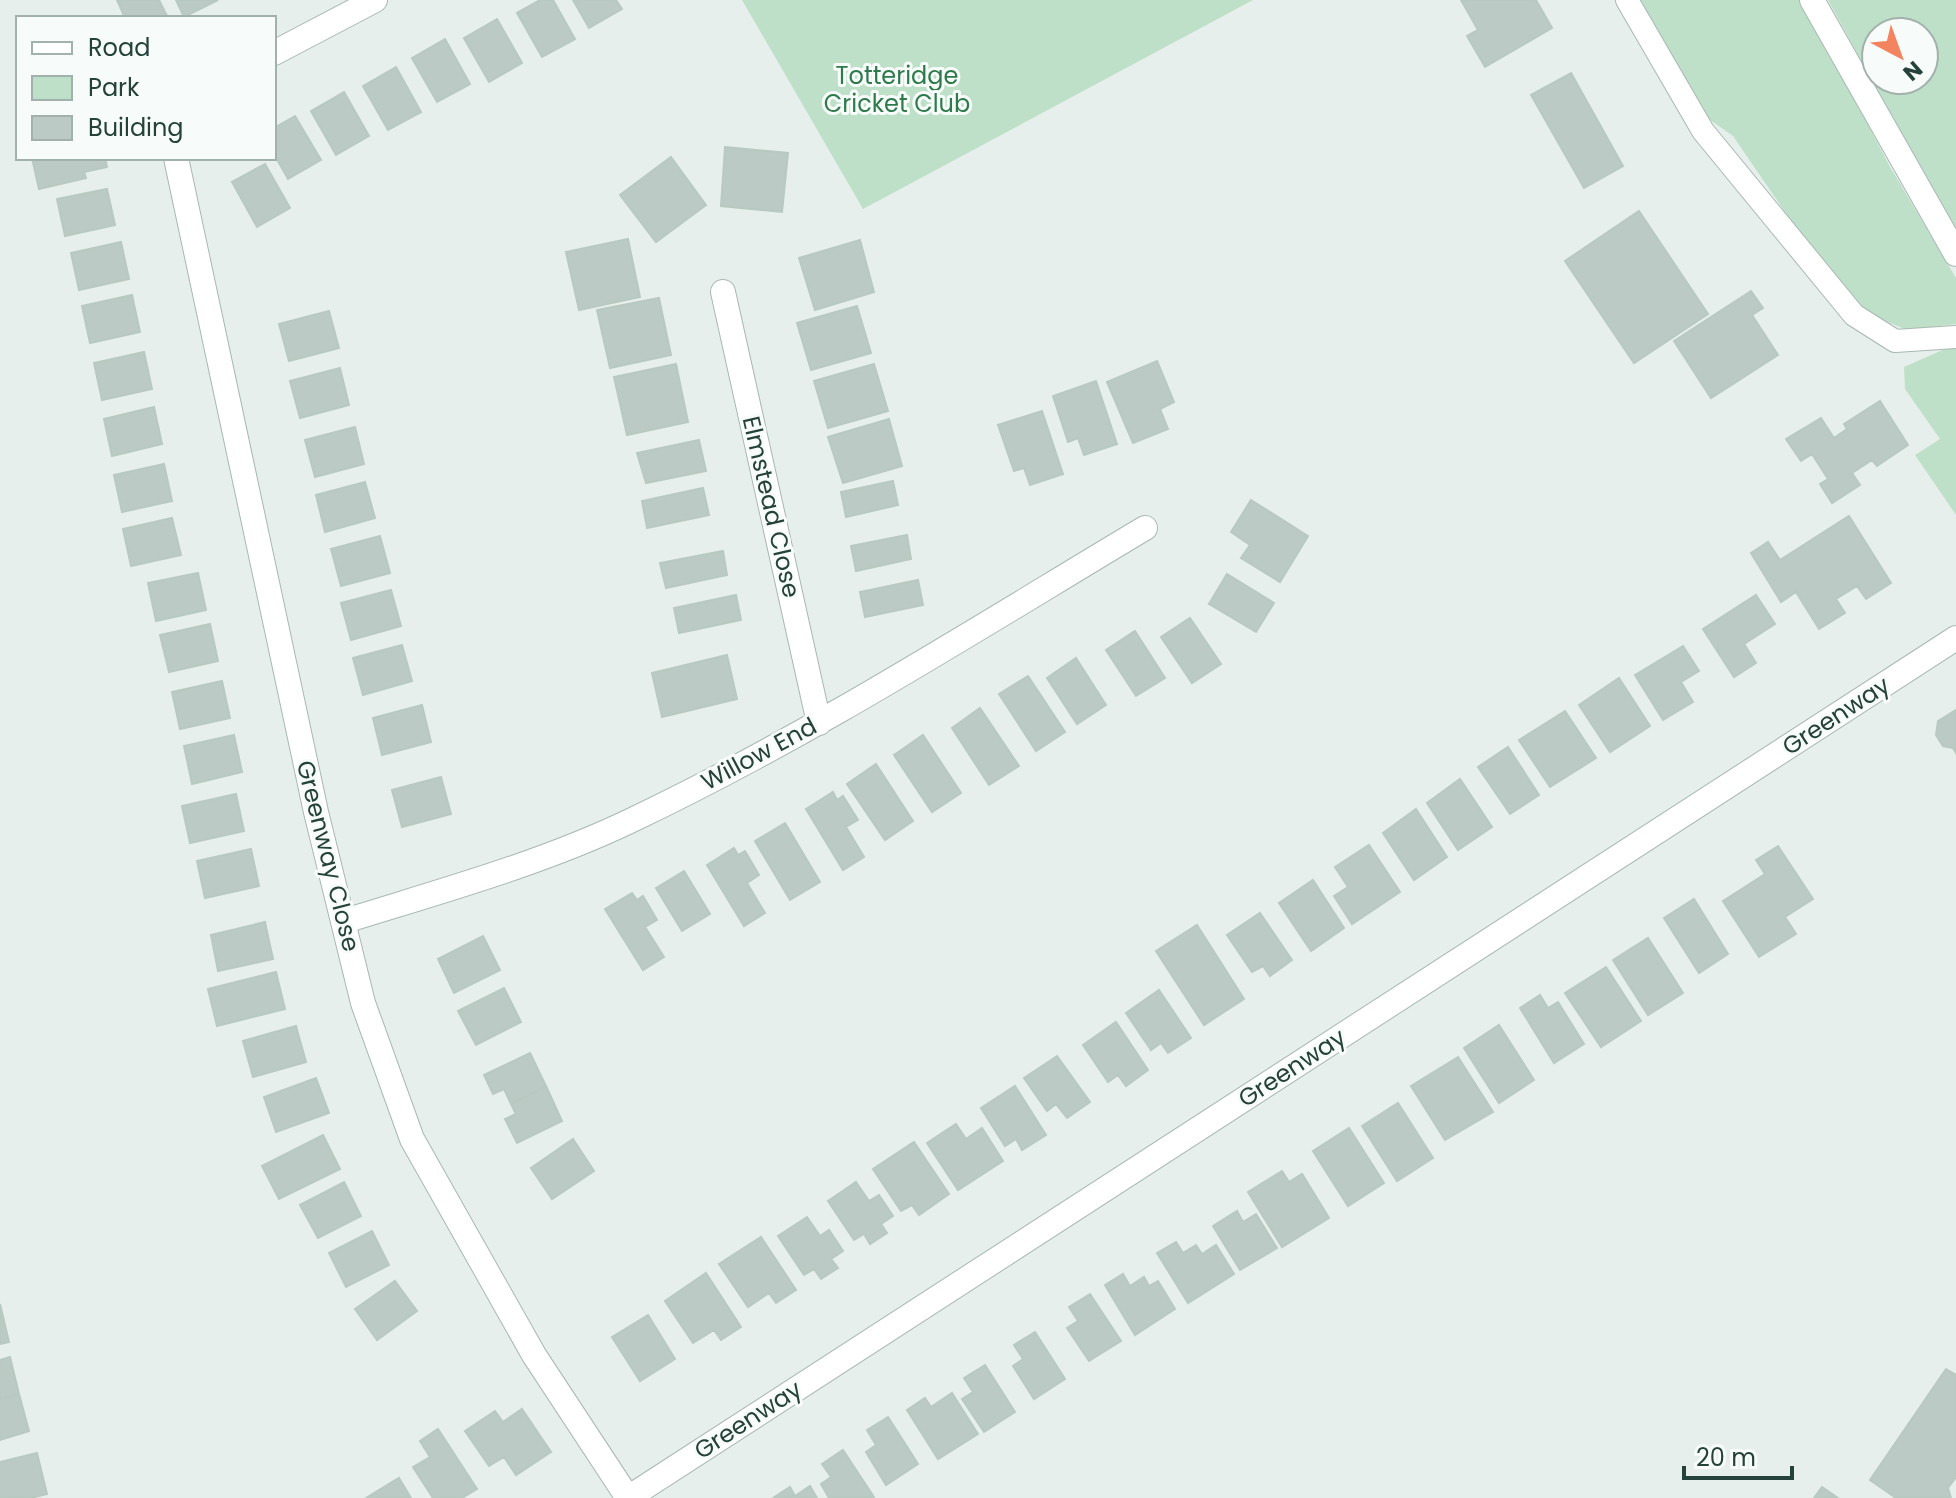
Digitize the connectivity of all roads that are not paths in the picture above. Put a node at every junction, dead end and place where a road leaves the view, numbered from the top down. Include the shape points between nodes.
1 (375, 0) edge
2 (1627, 0) edge
3 (1812, 0) edge
4 (276, 52) edge
5 (176, 160) edge
6 (1956, 254) edge
7 (723, 292) dead end
8 (1956, 337) edge
9 (1145, 528) dead end
10 (1956, 638) edge
11 (819, 723) junction
12 (345, 921) junction
13 (628, 1498) edge

1 - 4 street
2 - 8 lane via 1703,131 1854,315 1895,341
3 - 6 street
5 - 12 street, Greenway Close via 306,767
7 - 11 street, Elmstead Close
9 - 11 street, Willow End
10 - 13 street, Greenway
11 - 12 street, Willow End via 629,822 497,874
12 - 13 street, Greenway Close via 363,1003 412,1139 534,1355

